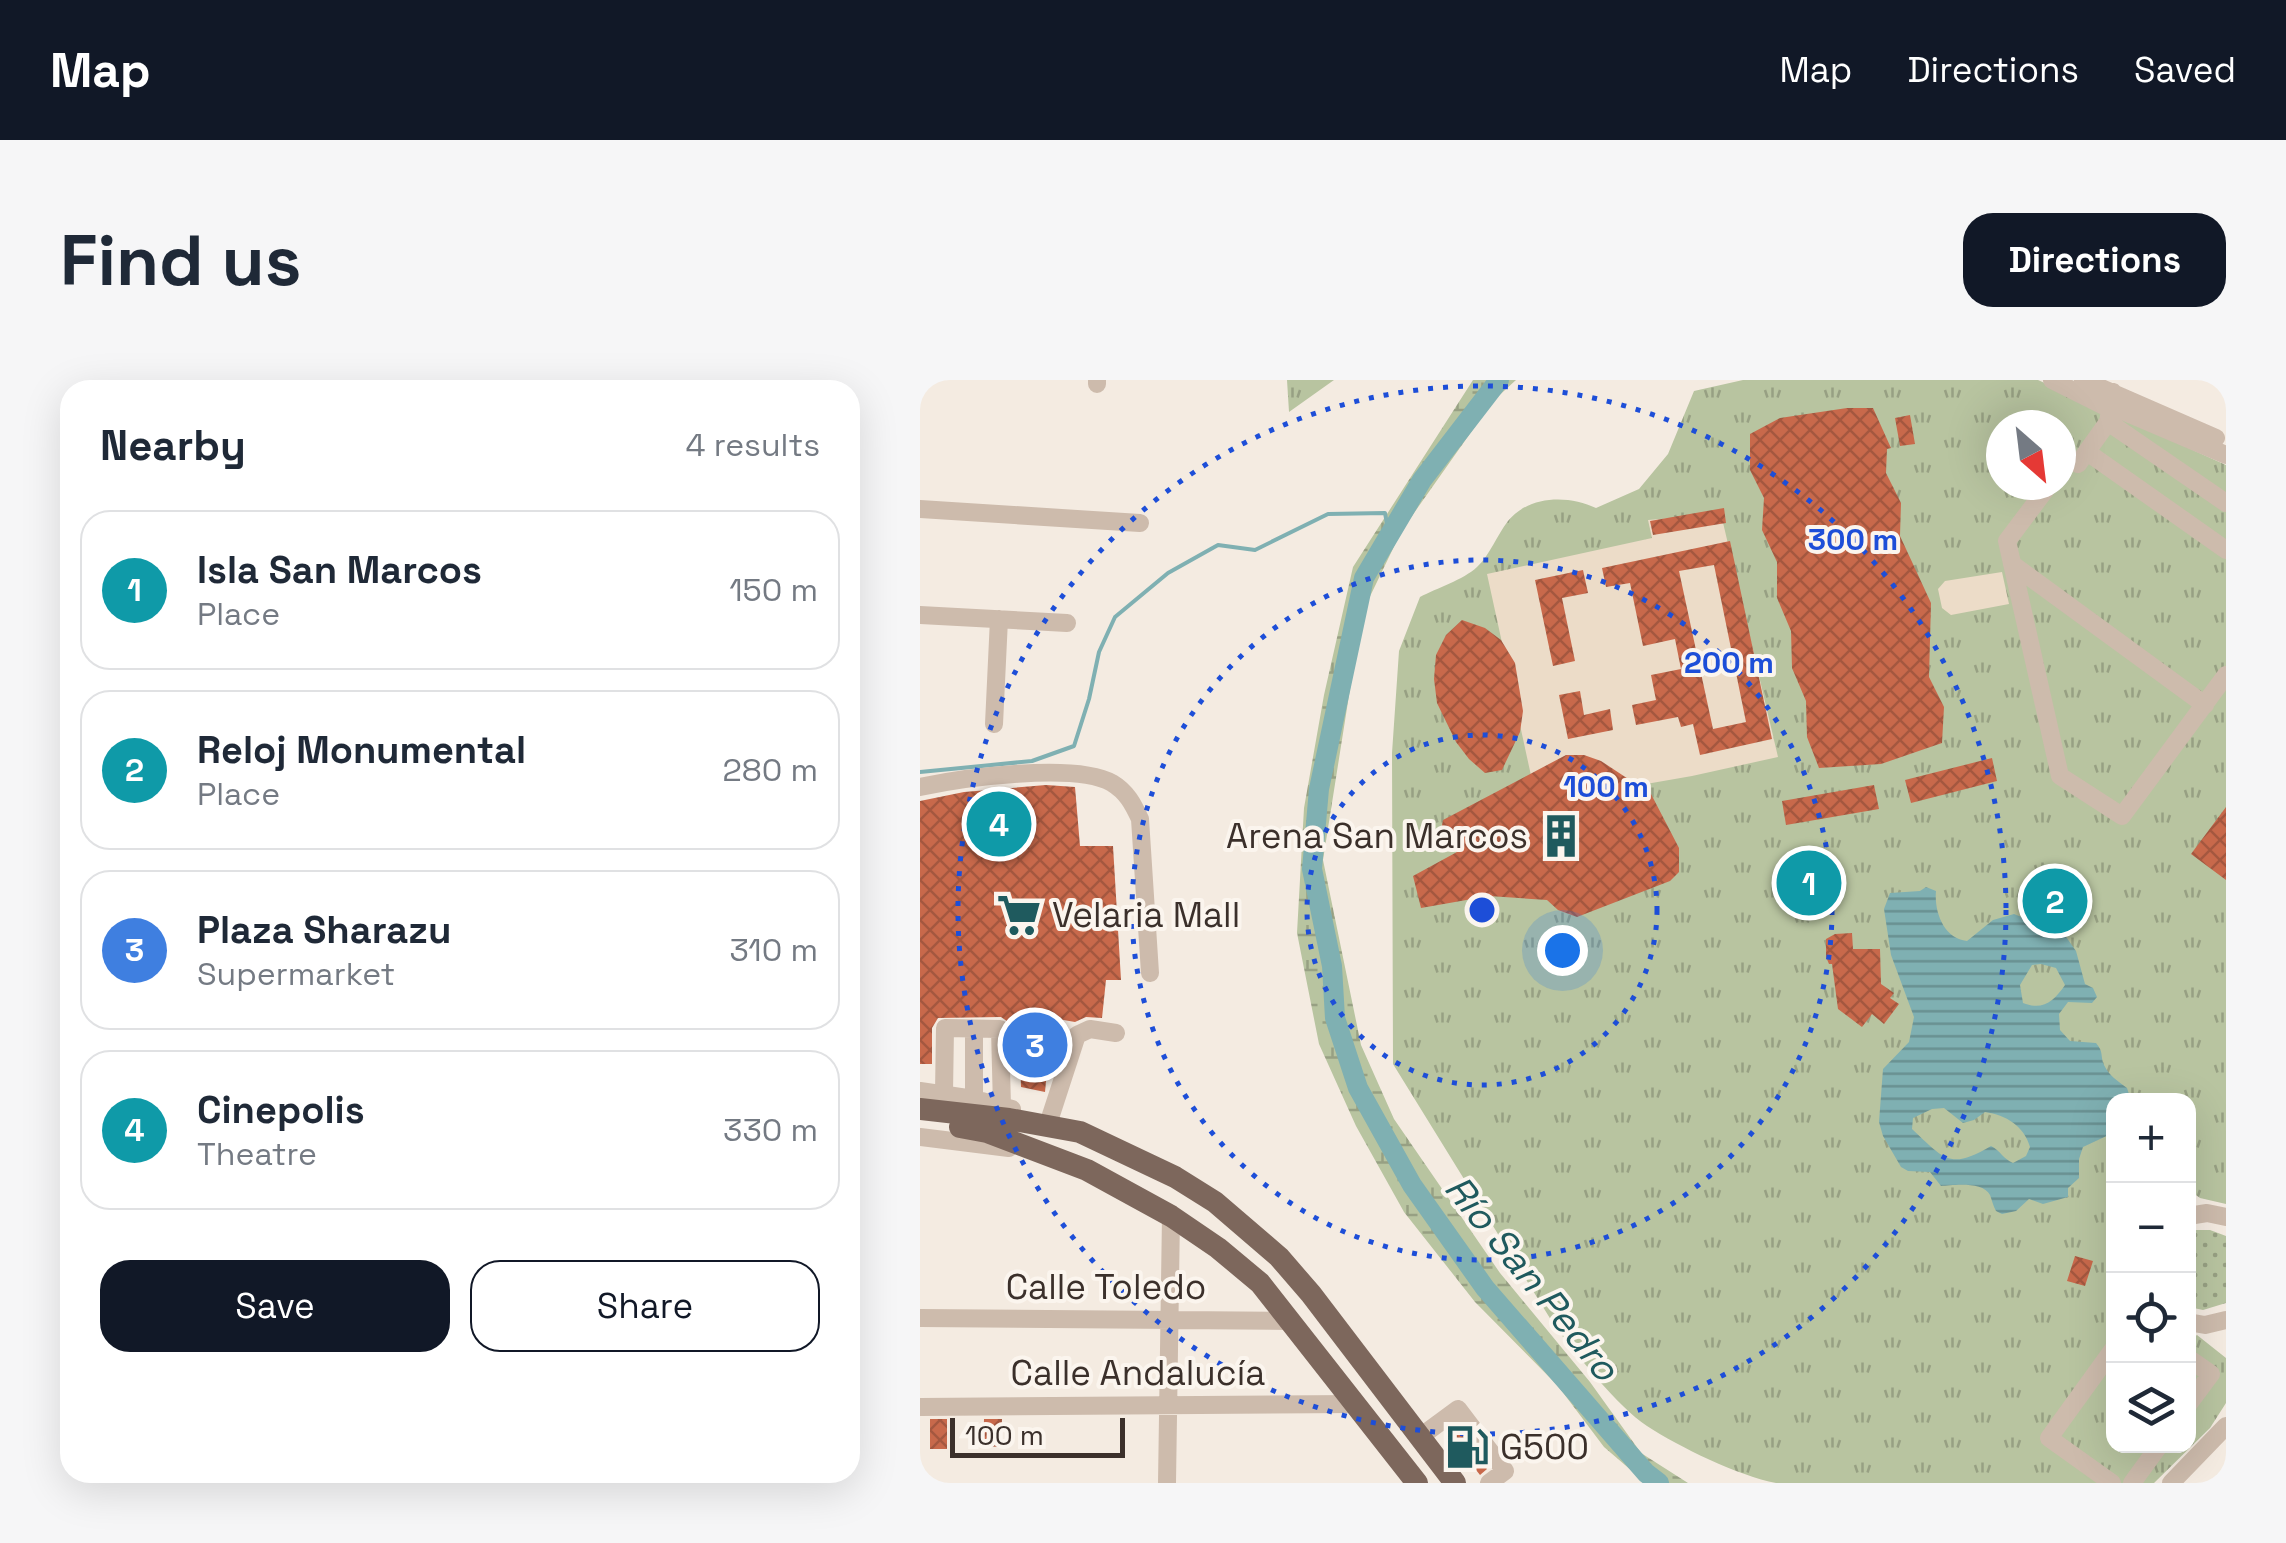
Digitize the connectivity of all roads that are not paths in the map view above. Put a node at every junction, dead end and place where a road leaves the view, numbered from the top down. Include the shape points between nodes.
1 (2052, 380) edge
2 (2083, 380) edge
3 (2110, 408) junction
4 (2226, 443) edge
5 (2086, 452) junction
6 (2226, 455) edge
7 (2076, 463) edge
8 (2037, 500) edge
9 (2226, 502) edge
10 (920, 509) edge
11 (1140, 524) dead end
12 (2226, 550) edge
13 (2012, 564) junction
14 (920, 614) edge
15 (999, 619) junction
16 (1067, 623) dead end
17 (2226, 676) edge
18 (2205, 705) junction
19 (994, 724) dead end
20 (920, 787) edge
21 (1150, 973) dead end
22 (974, 1029) junction
23 (1116, 1033) dead end
24 (920, 1091) edge
25 (944, 1093) junction
26 (974, 1099) junction
27 (920, 1109) edge
28 (1006, 1113) junction
29 (1050, 1118) junction
30 (920, 1122) edge
31 (1078, 1132) junction
32 (920, 1137) edge
33 (1055, 1155) junction
34 (2196, 1215) edge
35 (1171, 1216) junction
36 (2226, 1218) edge
37 (920, 1318) edge
38 (1170, 1320) junction
39 (1292, 1321) junction
40 (2225, 1322) edge
41 (2196, 1323) edge
42 (2106, 1359) edge
43 (2196, 1364) edge
44 (2196, 1394) edge
45 (1356, 1404) junction
46 (1168, 1406) junction
47 (920, 1407) edge
48 (2226, 1426) edge
49 (1420, 1437) junction
50 (2154, 1453) edge
51 (1167, 1483) edge
52 (1417, 1483) edge
53 (1455, 1483) edge
54 (1489, 1483) edge
55 (2112, 1483) edge
56 (2132, 1483) edge
57 (2171, 1483) edge

1 - 3 street
2 - 3 street
3 - 4 street
3 - 5 street
3 - 6 street
3 - 9 street
5 - 7 street
5 - 12 street
8 - 13 street via 2007,540
10 - 11 street
13 - 18 street
13 - 18 street via 2060,776 2122,816
14 - 15 street
15 - 16 street
15 - 19 street
17 - 18 street
20 - 21 street via 976,777 1083,774 1130,796 1140,819
22 - 25 street via 945,1028
22 - 26 street
22 - 28 street via 1000,1029
23 - 29 street via 1077,1035
24 - 25 street
25 - 26 street
26 - 28 street
27 - 28 main road
28 - 29 street
28 - 31 main road
29 - 31 street
30 - 33 main road via 987,1132
31 - 49 main road via 1175,1177 1250,1229 1311,1294
32 - 33 street
33 - 35 main road
34 - 36 street
35 - 38 street
35 - 39 main road via 1260,1283
37 - 38 street, Calle Toledo
38 - 39 street, Calle Toledo
38 - 46 street
39 - 45 main road
40 - 41 street
42 - 55 street via 2048,1438
43 - 44 street via 2210,1374
45 - 46 street, Calle Andalucía
45 - 52 main road
46 - 47 street, Calle Andalucía
46 - 51 street
48 - 57 street
49 - 53 main road
49 - 54 street via 1458,1409 1505,1470
50 - 56 street

